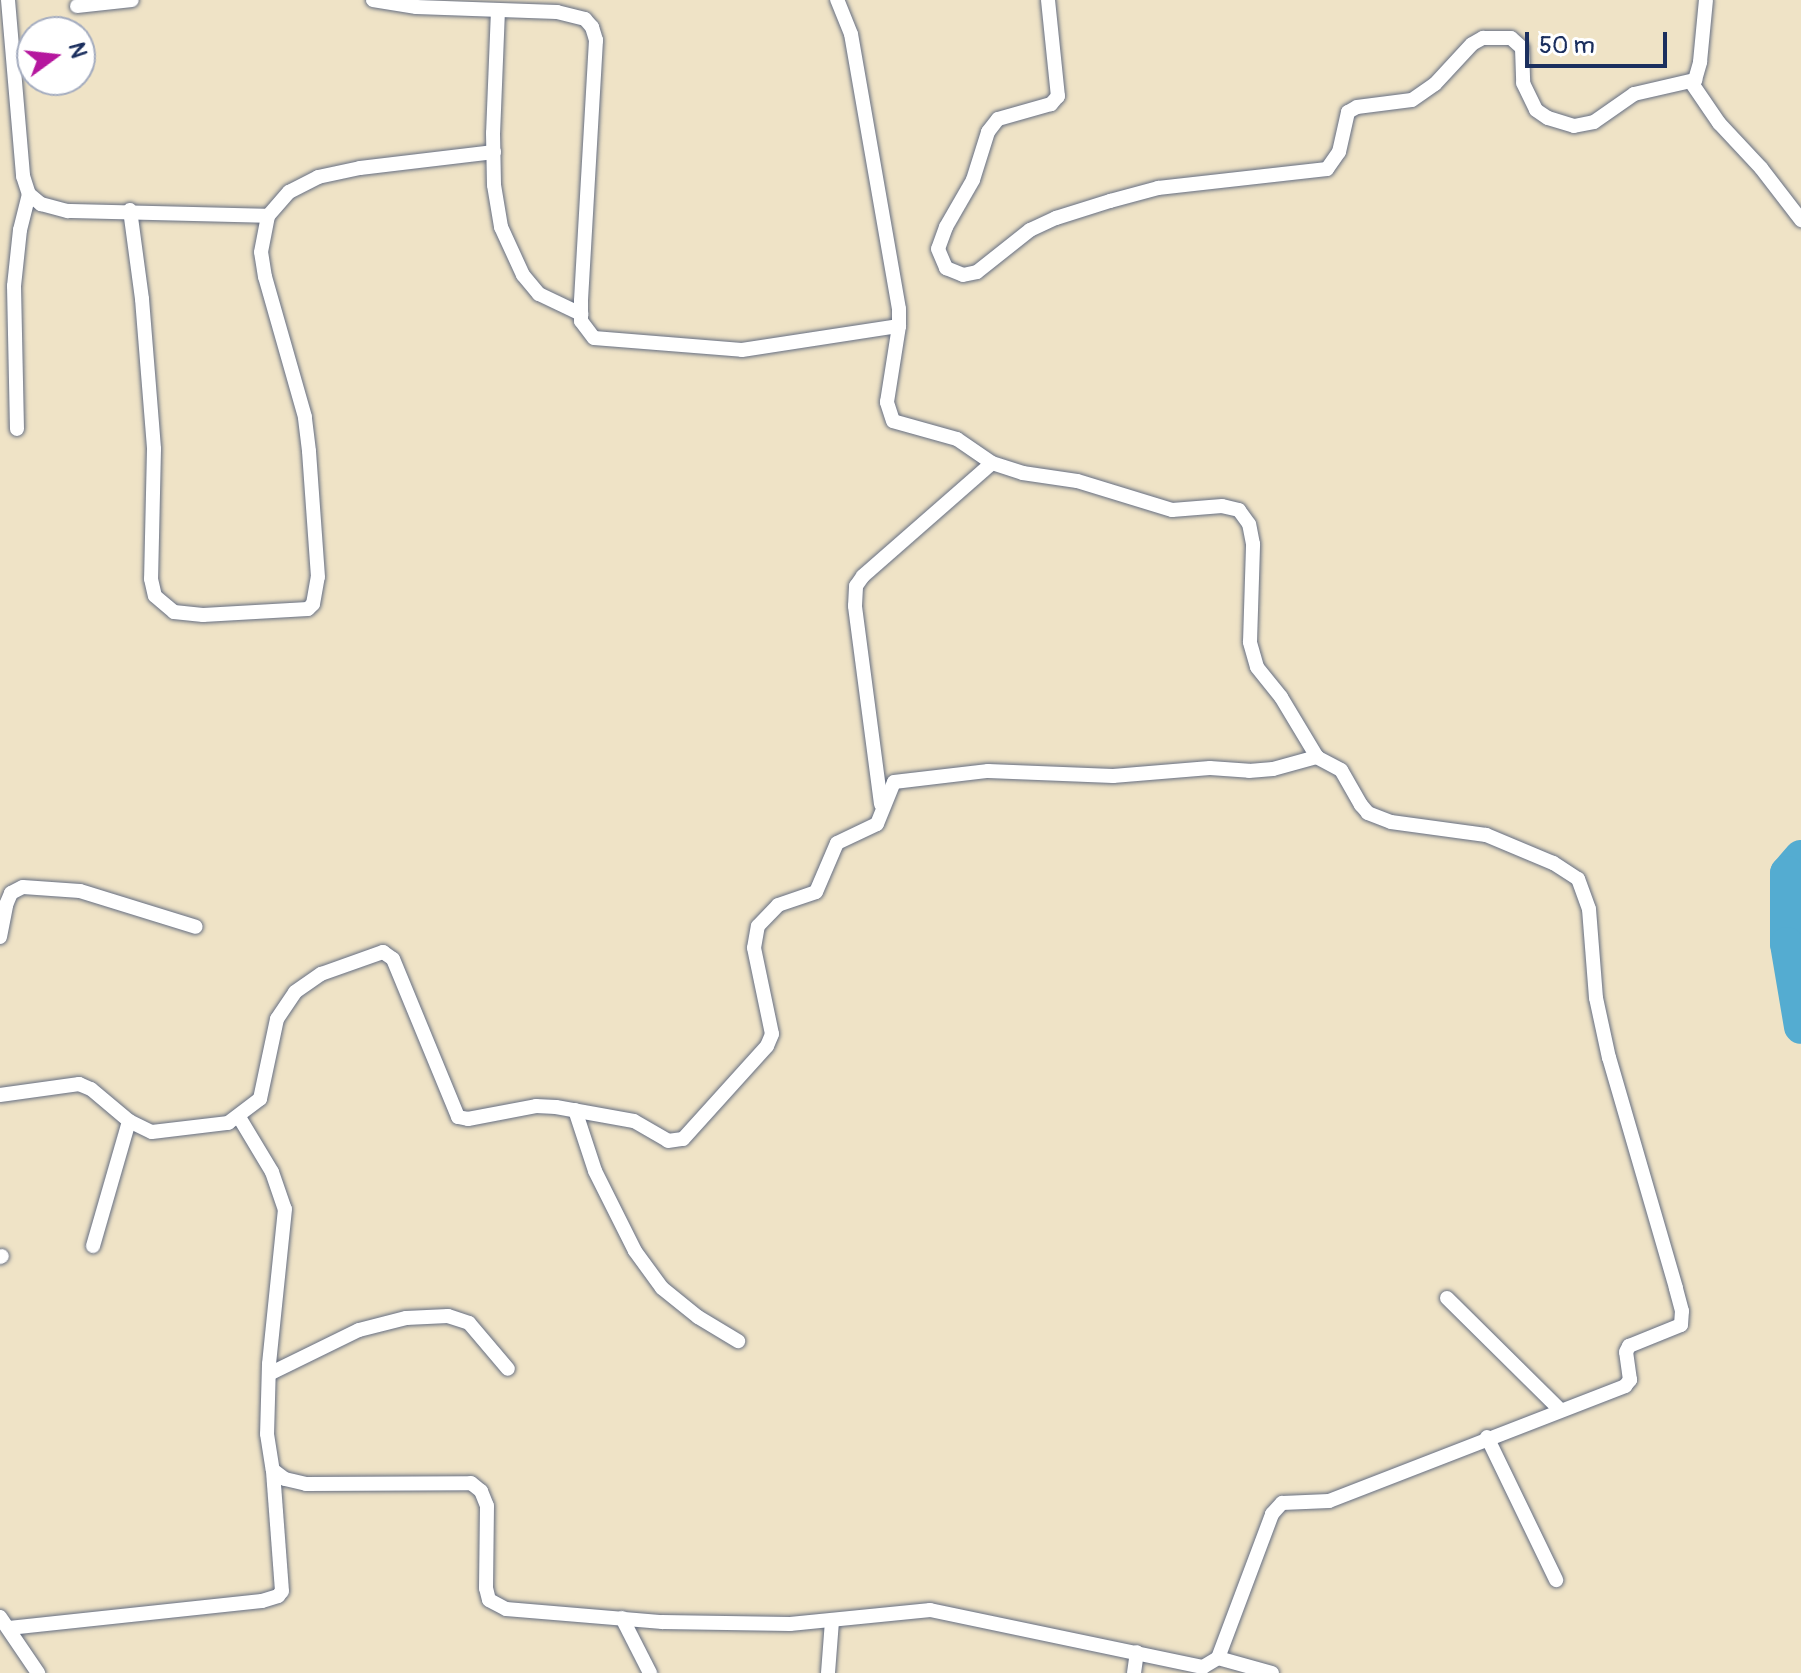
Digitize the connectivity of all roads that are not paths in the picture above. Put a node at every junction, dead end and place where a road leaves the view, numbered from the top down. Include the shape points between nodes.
1 (8, 0) edge
2 (132, 0) edge
3 (373, 0) edge
4 (837, 0) edge
5 (1048, 0) edge
6 (1706, 0) edge
7 (77, 6) dead end
8 (498, 10) junction
9 (1691, 82) junction
10 (494, 152) junction
11 (29, 194) junction
12 (130, 210) junction
13 (268, 216) junction
14 (1801, 220) edge
15 (581, 314) junction
16 (899, 326) junction
17 (17, 429) dead end
18 (992, 463) junction
19 (1317, 757) junction
20 (882, 811) junction
21 (196, 927) dead end
22 (0, 937) edge
23 (0, 1095) edge
24 (575, 1110) junction
25 (239, 1117) junction
26 (129, 1121) junction
27 (93, 1246) dead end
28 (1447, 1298) dead end
29 (738, 1341) dead end
30 (508, 1369) dead end
31 (269, 1374) junction
32 (1560, 1410) junction
33 (1487, 1437) junction
34 (273, 1470) junction
35 (1556, 1580) dead end
36 (622, 1618) junction
37 (832, 1621) junction
38 (4, 1622) edge
39 (1137, 1652) junction
40 (1227, 1664) edge
41 (38, 1673) edge
42 (650, 1673) edge
43 (828, 1673) edge
44 (1134, 1673) edge
45 (1272, 1673) edge

1 - 11 street via 18,139
2 - 7 street
3 - 8 street
4 - 16 street via 851,34
5 - 9 street via 1058,96 1051,104 998,119 988,132 973,180 940,239 940,259 956,273 977,272 1030,230 1110,201 1158,188 1327,169 1339,152 1348,112 1412,100 1483,38 1515,40 1524,52 1525,92 1536,110 1574,126 1604,117 1634,94
6 - 9 street via 1700,62
8 - 10 street
8 - 15 street via 574,14 585,19 596,40
9 - 14 street
10 - 13 street via 318,177 289,192
10 - 15 street via 501,227 510,251 539,294
11 - 12 street via 41,204 68,211
11 - 17 street via 14,286
12 - 13 street
12 - 13 street via 154,449 151,579 166,609 203,615 308,609 316,595 305,417 261,252
15 - 16 street via 584,328 594,338 702,349 776,347
16 - 18 street via 888,390 893,421 957,439
18 - 19 street via 1116,491 1172,510 1239,510 1253,544 1254,659
18 - 20 street via 856,586
19 - 20 street via 1249,771 1210,768 1113,776 988,771 909,779 890,785
19 - 32 street via 1341,770 1361,805 1378,818 1486,835 1553,863 1584,888 1596,998 1609,1058 1683,1322 1629,1346 1628,1384
20 - 24 street via 872,829 837,843 816,892 778,905 758,926 754,948 772,1034 683,1139 668,1141 634,1121
21 - 22 street via 80,891 23,887 11,893
23 - 26 street via 79,1084
24 - 25 street via 536,1106 458,1117 393,959 379,952 321,974 283,1005 263,1093
24 - 29 street via 595,1171 635,1251 662,1288
25 - 26 street via 210,1128 159,1134
25 - 31 street via 284,1200
26 - 27 street
28 - 32 street
30 - 31 street via 469,1323 448,1316 406,1318 359,1330
31 - 34 street via 267,1434
32 - 33 street
33 - 35 street
33 - 40 street via 1329,1501 1282,1503 1272,1514
34 - 36 street via 306,1484 471,1483 487,1506 486,1588 492,1603 506,1609
34 - 38 street via 282,1591 278,1596
36 - 37 street
36 - 42 street
37 - 39 street via 939,1611
37 - 43 street
38 - 41 street
39 - 40 street via 1193,1667
39 - 44 street
40 - 45 street

